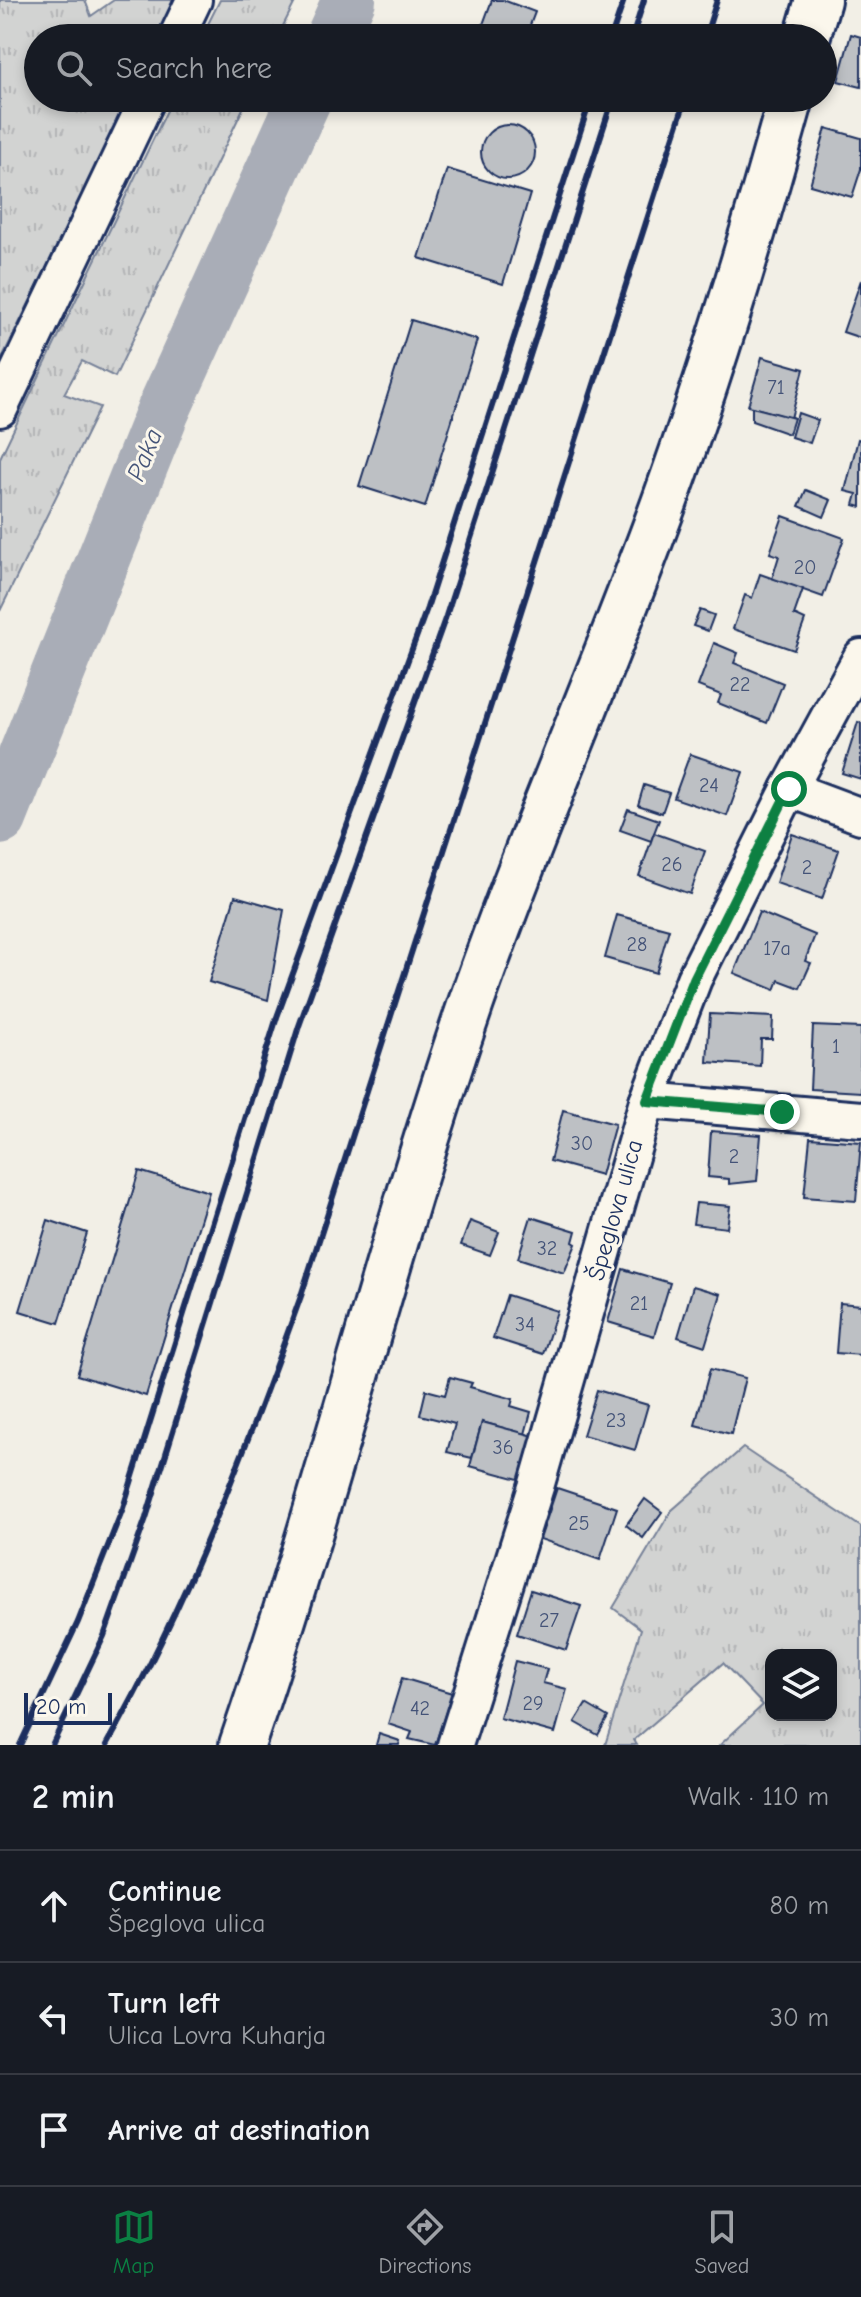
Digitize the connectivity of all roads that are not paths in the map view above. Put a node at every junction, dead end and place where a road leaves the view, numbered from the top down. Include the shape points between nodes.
1 (194, 0) edge
2 (818, 0) edge
3 (183, 24) edge
4 (811, 24) edge
5 (141, 112) edge
6 (787, 112) edge
7 (0, 409) edge
8 (861, 657) edge
9 (789, 789) junction
10 (861, 816) edge
11 (647, 1101) junction
12 (861, 1119) edge
13 (242, 1745) edge
14 (455, 1745) edge

1 - 3 street
2 - 4 main road
5 - 7 street
6 - 13 main road via 705,388 662,510 472,1001
8 - 9 street, Špeglova ulica
9 - 10 street
9 - 11 street, Špeglova ulica via 694,979
11 - 12 street
11 - 14 street, Špeglova ulica

